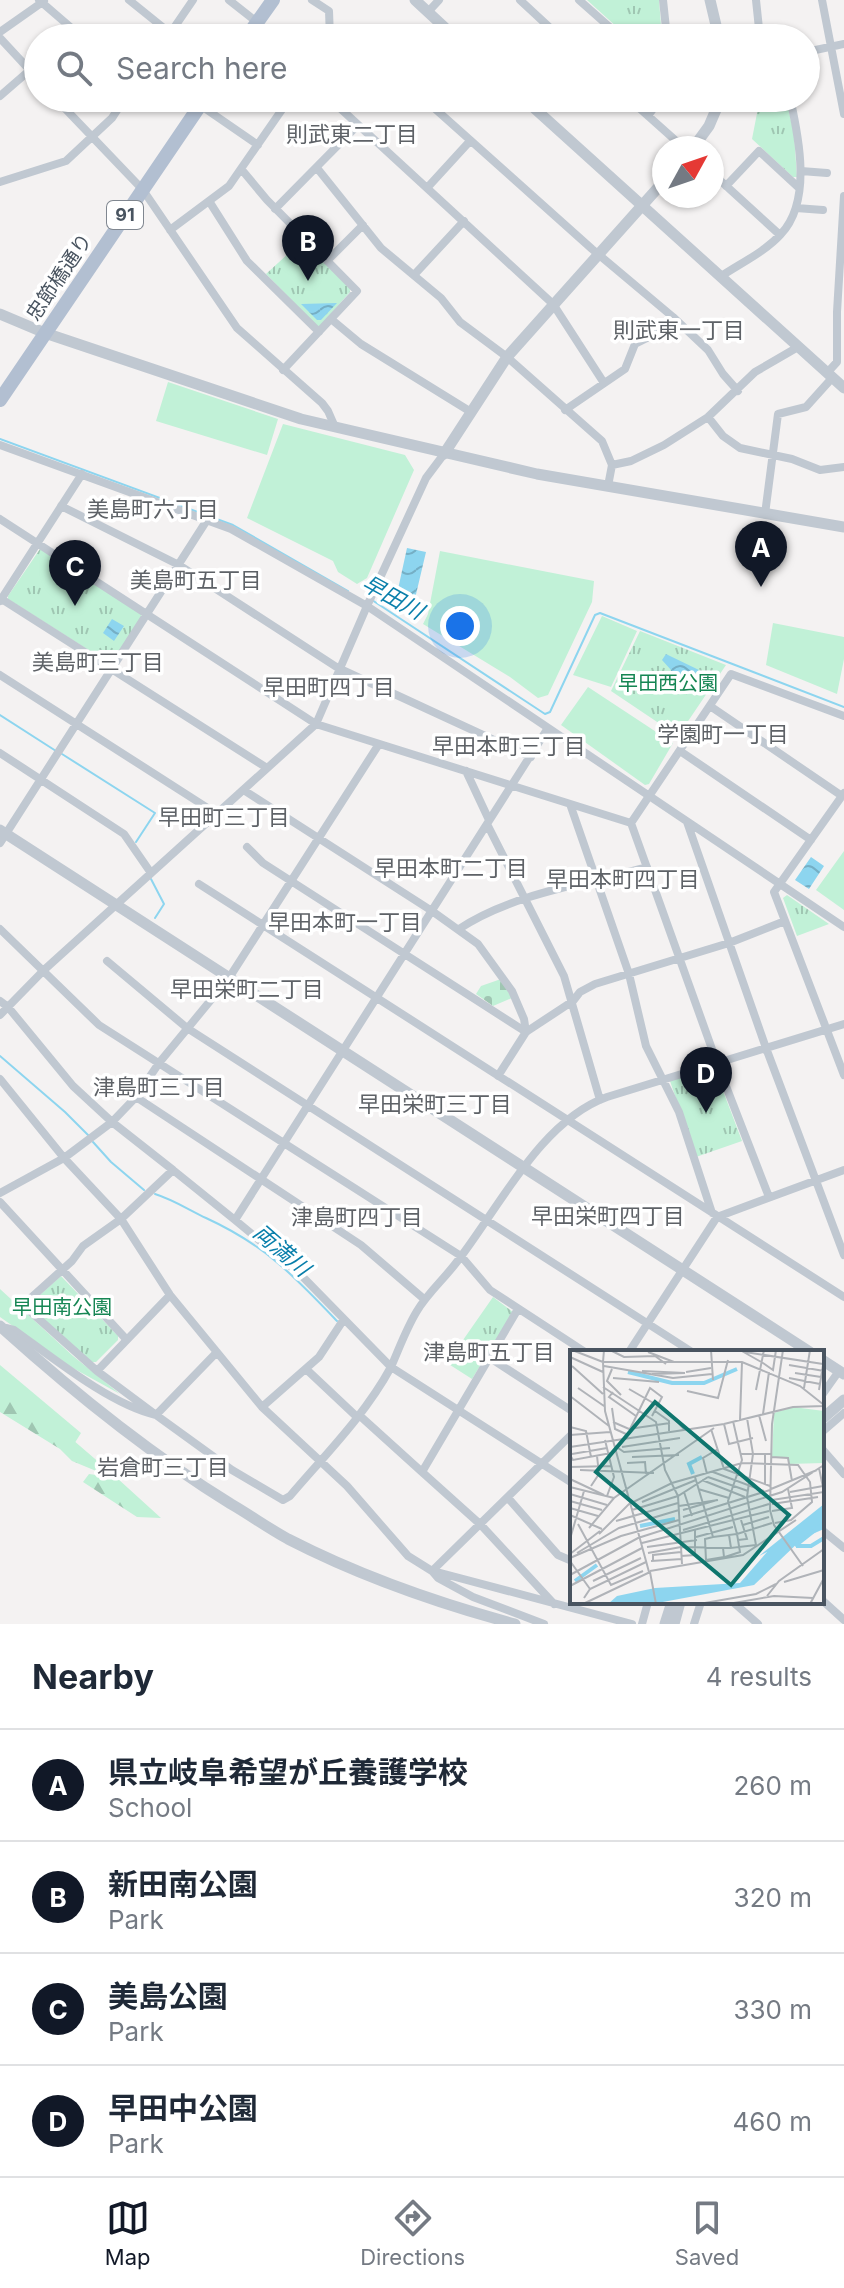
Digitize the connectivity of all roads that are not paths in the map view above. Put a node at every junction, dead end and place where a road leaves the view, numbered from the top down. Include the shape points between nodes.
1 (129, 0) edge
2 (193, 0) edge
3 (229, 0) edge
4 (273, 0) edge
5 (312, 0) edge
6 (415, 0) edge
7 (439, 0) edge
8 (520, 0) edge
9 (579, 0) edge
10 (663, 0) edge
11 (710, 0) edge
12 (756, 0) edge
13 (822, 0) edge
14 (42, 1) edge
15 (428, 12) junction
16 (257, 22) joint
17 (67, 24) edge
18 (156, 24) edge
19 (176, 24) edge
20 (329, 24) edge
21 (441, 24) edge
22 (546, 24) edge
23 (606, 24) edge
24 (666, 24) edge
25 (716, 24) edge
26 (759, 24) edge
27 (0, 35) edge
28 (844, 44) edge
29 (833, 46) junction
30 (820, 49) edge
31 (24, 63) edge
32 (24, 75) edge
33 (0, 96) edge
34 (68, 112) edge
35 (116, 112) edge
36 (196, 112) edge
37 (216, 112) edge
38 (280, 112) edge
39 (344, 112) edge
40 (438, 112) edge
41 (543, 112) edge
42 (644, 112) edge
43 (651, 112) edge
44 (715, 112) edge
45 (793, 112) edge
46 (844, 114) edge
47 (648, 116) junction
48 (358, 125) junction
49 (670, 136) edge
50 (702, 136) edge
51 (91, 137) junction
52 (470, 141) junction
53 (258, 145) junction
54 (317, 168) junction
55 (242, 170) junction
56 (801, 171) junction
57 (827, 173) dead end
58 (0, 182) edge
59 (726, 186) joint
60 (798, 187) junction
61 (427, 188) junction
62 (143, 190) junction
63 (652, 194) edge
64 (844, 196) edge
65 (209, 201) junction
66 (642, 205) junction
67 (796, 208) junction
68 (275, 209) junction
69 (823, 210) dead end
70 (464, 221) junction
71 (363, 225) junction
72 (170, 230) junction
73 (780, 235) junction
74 (597, 254) junction
75 (327, 261) junction
76 (414, 275) junction
77 (720, 277) junction
78 (553, 304) junction
79 (0, 314) edge
80 (673, 317) junction
81 (331, 319) junction
82 (319, 332) junction
83 (45, 333) junction
84 (798, 347) junction
85 (507, 357) junction
86 (283, 370) junction
87 (830, 375) junction
88 (604, 383) junction
89 (844, 388) edge
90 (738, 391) junction
91 (0, 400) edge
92 (565, 410) junction
93 (471, 412) junction
94 (708, 417) junction
95 (335, 427) junction
96 (0, 445) edge
97 (444, 454) junction
98 (773, 454) junction
99 (612, 465) junction
100 (844, 467) edge
101 (82, 474) junction
102 (608, 486) junction
103 (61, 506) junction
104 (765, 514) junction
105 (0, 519) edge
106 (207, 520) junction
107 (844, 527) edge
108 (37, 543) junction
109 (179, 565) junction
110 (0, 599) edge
111 (368, 602) junction
112 (148, 613) junction
113 (338, 668) junction
114 (113, 670) junction
115 (0, 675) edge
116 (710, 706) junction
117 (844, 716) edge
118 (316, 724) junction
119 (77, 725) junction
120 (548, 728) junction
121 (379, 744) junction
122 (680, 751) junction
123 (0, 753) edge
124 (531, 757) junction
125 (267, 768) junction
126 (466, 771) junction
127 (42, 780) junction
128 (512, 786) junction
129 (245, 791) junction
130 (843, 794) edge
131 (650, 796) junction
132 (570, 804) junction
133 (217, 814) junction
134 (687, 821) junction
135 (488, 822) junction
136 (631, 823) junction
137 (2, 836) edge
138 (318, 839) junction
139 (811, 840) junction
140 (247, 847) dead end
141 (647, 867) junction
142 (151, 873) junction
143 (290, 881) junction
144 (596, 881) junction
145 (199, 884) dead end
146 (780, 884) junction
147 (527, 899) junction
148 (116, 906) junction
149 (432, 911) junction
150 (785, 921) junction
151 (262, 926) junction
152 (844, 927) edge
153 (0, 929) edge
154 (459, 929) junction
155 (729, 943) junction
156 (404, 954) junction
157 (679, 959) junction
158 (107, 961) dead end
159 (44, 970) junction
160 (629, 974) junction
161 (229, 978) junction
162 (375, 999) junction
163 (573, 1001) junction
164 (4, 1004) edge
165 (0, 1015) edge
166 (844, 1024) edge
167 (187, 1028) junction
168 (827, 1030) junction
169 (526, 1032) junction
170 (766, 1048) junction
171 (342, 1051) junction
172 (159, 1063) junction
173 (717, 1063) junction
174 (844, 1075) edge
175 (498, 1076) junction
176 (0, 1079) edge
177 (663, 1079) junction
178 (136, 1097) junction
179 (600, 1100) junction
180 (307, 1105) junction
181 (567, 1121) junction
182 (112, 1122) junction
183 (283, 1143) junction
184 (64, 1158) junction
185 (525, 1168) junction
186 (173, 1170) junction
187 (844, 1170) edge
188 (260, 1179) junction
189 (817, 1180) junction
190 (0, 1193) edge
191 (769, 1197) junction
192 (0, 1202) edge
193 (714, 1216) junction
194 (121, 1219) junction
195 (235, 1220) junction
196 (488, 1220) junction
197 (844, 1255) edge
198 (461, 1256) junction
199 (682, 1269) junction
200 (62, 1271) junction
201 (170, 1295) junction
202 (844, 1297) edge
203 (424, 1299) junction
204 (518, 1309) junction
205 (344, 1319) junction
206 (647, 1323) junction
207 (1, 1327) edge
208 (126, 1339) junction
209 (582, 1350) edge
210 (630, 1350) edge
211 (689, 1350) edge
212 (807, 1350) edge
213 (217, 1352) junction
214 (490, 1358) junction
215 (824, 1361) edge
216 (391, 1367) junction
217 (306, 1369) junction
218 (97, 1371) junction
219 (841, 1372) edge
220 (824, 1393) edge
221 (844, 1393) edge
222 (844, 1400) edge
223 (262, 1407) junction
224 (824, 1409) edge
225 (459, 1410) junction
226 (570, 1410) edge
227 (844, 1414) edge
228 (156, 1415) junction
229 (358, 1416) junction
230 (824, 1417) edge
231 (824, 1430) edge
232 (570, 1436) edge
233 (824, 1451) edge
234 (319, 1461) junction
235 (543, 1464) junction
236 (422, 1472) junction
237 (844, 1474) edge
238 (570, 1482) edge
239 (508, 1498) junction
240 (481, 1525) junction
241 (824, 1532) edge
242 (844, 1548) edge
243 (570, 1560) edge
244 (432, 1571) junction
245 (824, 1602) edge
246 (647, 1604) edge
247 (671, 1604) edge
248 (679, 1604) edge
249 (700, 1604) edge
250 (735, 1604) edge
251 (555, 1605) junction
252 (844, 1620) edge
253 (515, 1624) edge
254 (544, 1624) edge
255 (632, 1624) edge
256 (642, 1624) edge
257 (665, 1624) edge
258 (674, 1624) edge
259 (694, 1624) edge
260 (758, 1624) edge

1 - 18 street
2 - 19 street
3 - 16 street
4 - 16 main road
5 - 20 street via 329,11
6 - 15 street
7 - 15 street
8 - 22 street
9 - 23 street
10 - 24 street
11 - 25 street
12 - 26 street
13 - 29 street
14 - 17 street
14 - 27 street
15 - 21 street
27 - 31 street
28 - 29 street
29 - 30 street
29 - 46 street
32 - 33 street
34 - 51 street
35 - 51 street
36 - 62 main road, 忠節橋通り / 91
37 - 53 street
38 - 53 street
39 - 48 street
40 - 52 street
41 - 66 street
42 - 47 street
43 - 47 street
44 - 50 street
45 - 56 street
47 - 49 street
48 - 54 street
48 - 61 street
51 - 58 street via 66,161
51 - 62 street
52 - 61 street
52 - 74 street
53 - 55 street
54 - 68 street
54 - 71 street
55 - 65 street
55 - 68 street
56 - 57 street
56 - 60 street
59 - 60 street via 759,151
59 - 73 street
60 - 67 street
61 - 70 street
62 - 72 street
62 - 83 main road, 忠節橋通り / 91
63 - 66 street
64 - 87 street via 837,362
65 - 72 street
65 - 82 street via 247,261
66 - 74 street
66 - 77 street
67 - 69 street
67 - 73 street
68 - 75 street
70 - 76 street
70 - 78 street
71 - 75 street
71 - 76 street
72 - 86 street via 237,328
73 - 77 street
74 - 78 street
74 - 80 street
75 - 81 street via 357,291
76 - 85 street via 460,322
77 - 84 street
78 - 85 street
78 - 88 street
79 - 83 street
80 - 88 street via 635,344 625,369
80 - 90 street via 708,350
81 - 82 street
81 - 93 street via 361,344
82 - 86 street
83 - 91 main road, 忠節橋通り / 91
83 - 95 street
84 - 87 street
84 - 90 street via 755,372
85 - 92 street
85 - 93 street
86 - 95 street via 322,403
87 - 89 street
87 - 98 street via 806,407 778,414
88 - 92 street
90 - 94 street
92 - 99 street via 602,441
93 - 97 street
94 - 98 street via 740,448
94 - 99 street via 664,445
95 - 97 street
96 - 101 street
97 - 102 street
97 - 111 street via 426,478
98 - 100 street via 820,470
98 - 104 street
99 - 102 street
101 - 103 street
101 - 106 street
102 - 104 street
103 - 108 street
103 - 109 street
104 - 107 street
105 - 108 street
106 - 109 street
106 - 111 street
108 - 110 street
108 - 112 street
109 - 112 street
109 - 113 street
110 - 114 street
111 - 113 street
111 - 120 street
112 - 114 street
112 - 118 street
113 - 118 street
113 - 124 street
114 - 119 street
114 - 125 street
115 - 119 street
116 - 117 street via 731,674
116 - 122 street
116 - 130 street
118 - 121 street
118 - 125 street
119 - 127 street
119 - 133 street
120 - 124 street
120 - 131 street
121 - 126 street
121 - 138 street
122 - 131 street
122 - 139 street
123 - 127 street
124 - 128 street
125 - 129 street
126 - 128 street
126 - 135 street
127 - 137 street
127 - 142 street via 124,834
128 - 132 street
128 - 135 street
129 - 133 street
129 - 138 street
130 - 139 street
131 - 134 street
131 - 136 street
132 - 136 street
132 - 144 street
133 - 142 street
134 - 146 street
134 - 155 street
135 - 147 street
135 - 149 street
136 - 141 street
137 - 148 street
138 - 143 street
138 - 149 street
139 - 146 street
140 - 143 street
141 - 144 street
141 - 157 street
142 - 148 street
143 - 151 street
143 - 156 street
144 - 147 street
144 - 160 street
145 - 151 street
146 - 150 street via 774,892
146 - 152 street
147 - 154 street
147 - 163 street
148 - 159 street
148 - 161 street
149 - 154 street
149 - 156 street
150 - 155 street
150 - 168 street
151 - 161 street
151 - 162 street
153 - 159 street
154 - 169 street via 503,976
155 - 157 street
155 - 170 street
156 - 162 street
156 - 169 street
157 - 160 street
157 - 173 street
158 - 167 street
159 - 164 street
159 - 172 street via 99,1025
160 - 163 street via 595,984
160 - 177 street via 646,1046
161 - 167 street
161 - 171 street
162 - 171 street
162 - 175 street
163 - 169 street
163 - 179 street
164 - 165 street
164 - 182 street via 73,1086
166 - 168 street
167 - 172 street
167 - 180 street
168 - 170 street
168 - 174 street
169 - 175 street
170 - 173 street
170 - 189 street
171 - 180 street
171 - 185 street
172 - 178 street
172 - 183 street
173 - 177 street
173 - 191 street
175 - 181 street
176 - 184 street
177 - 179 street
177 - 193 street
178 - 182 street
178 - 188 street
179 - 181 street
180 - 183 street
180 - 196 street
181 - 185 street
181 - 193 street
182 - 184 street
182 - 186 street
183 - 188 street
183 - 198 street
184 - 190 street
184 - 194 street
185 - 196 street
185 - 199 street
186 - 194 street
186 - 195 street
187 - 189 street
188 - 195 street
188 - 203 street via 361,1245
189 - 191 street
189 - 197 street
191 - 193 street
192 - 200 street
193 - 199 street
193 - 202 street
194 - 200 street via 96,1235
194 - 201 street
195 - 205 street
196 - 198 street
196 - 206 street
198 - 203 street
198 - 204 street via 490,1290
199 - 206 street
199 - 212 street
200 - 208 street
200 - 218 street via 23,1305
201 - 208 street
201 - 213 street
203 - 216 street
204 - 209 street
204 - 214 street
205 - 216 street
205 - 217 street
206 - 210 street
206 - 211 street
207 - 228 street via 14,1330 142,1412
207 - 253 street via 140,1444 285,1537 374,1578
208 - 218 street
213 - 223 street
213 - 228 street
214 - 225 street
214 - 226 street
215 - 219 street
216 - 225 street
216 - 229 street
217 - 223 street
217 - 229 street
218 - 228 street
219 - 220 street
221 - 224 street
222 - 230 street
223 - 234 street
225 - 235 street
225 - 236 street
227 - 231 street
228 - 234 street via 283,1500
229 - 234 street
229 - 236 street
232 - 235 street
233 - 237 street
234 - 244 street via 408,1556
235 - 238 street
235 - 239 street
236 - 240 street
239 - 240 street
239 - 243 street via 558,1555
240 - 244 street
240 - 251 street
241 - 242 street
244 - 251 street
244 - 254 street via 473,1597
245 - 252 street
246 - 256 street
247 - 257 street
248 - 258 street
249 - 259 street
250 - 260 street
251 - 255 street

